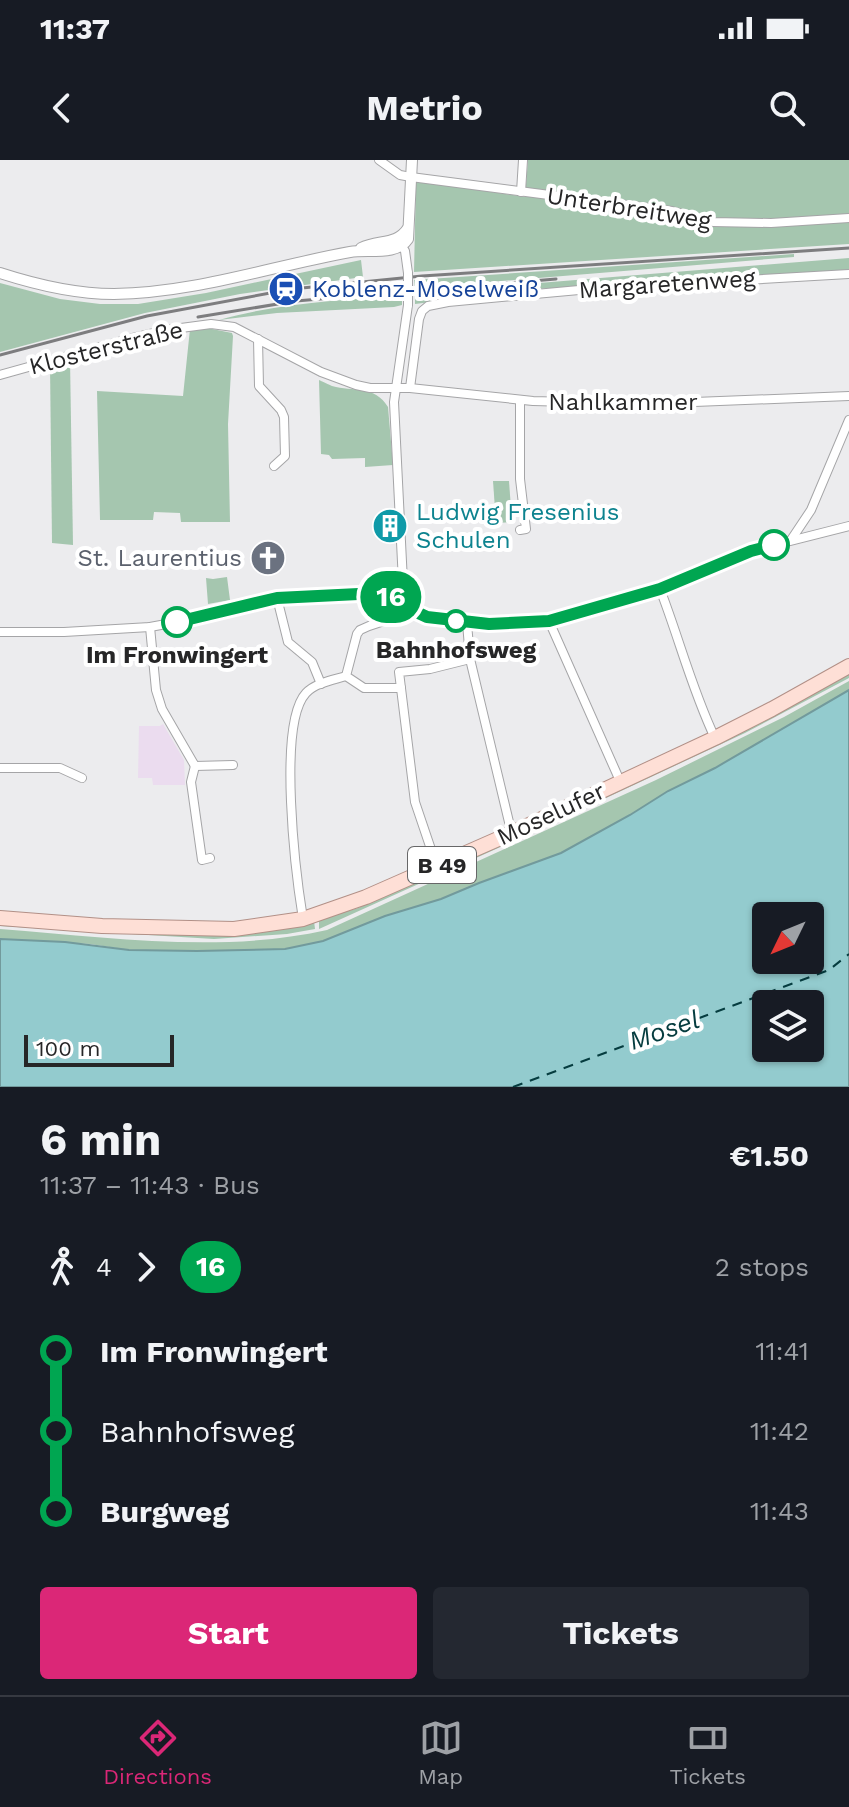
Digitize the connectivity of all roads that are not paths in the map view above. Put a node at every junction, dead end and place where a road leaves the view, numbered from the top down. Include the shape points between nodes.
1 (379, 160) edge
2 (412, 160) edge
3 (523, 160) edge
4 (411, 177) junction
5 (521, 192) junction
6 (849, 218) edge
7 (400, 242) junction
8 (0, 273) edge
9 (849, 274) edge
10 (258, 339) junction
11 (0, 375) edge
12 (397, 388) junction
13 (410, 388) junction
14 (849, 396) edge
15 (520, 400) junction
16 (849, 420) edge
17 (274, 466) dead end
18 (849, 526) edge
19 (520, 530) dead end
20 (791, 540) junction
21 (660, 589) junction
22 (277, 598) junction
23 (404, 602) junction
24 (549, 621) junction
25 (467, 623) junction
26 (150, 627) junction
27 (0, 632) edge
28 (470, 659) junction
29 (849, 666) edge
30 (346, 676) junction
31 (321, 684) junction
32 (401, 688) junction
33 (715, 738) junction
34 (233, 765) dead end
35 (195, 766) junction
36 (0, 768) edge
37 (82, 778) dead end
38 (620, 781) junction
39 (514, 832) junction
40 (210, 858) dead end
41 (437, 867) junction
42 (0, 918) edge
43 (303, 919) junction

1 - 4 street
2 - 4 street
3 - 5 street
4 - 5 street, Unterbreitweg
4 - 7 street via 408,239
5 - 6 street, Unterbreitweg via 672,211 713,222
7 - 8 street via 394,249 354,251 130,294 54,288
7 - 12 street, bridge via 408,273 408,305
9 - 13 street, Margaretenweg via 433,304 419,319
10 - 11 street, Klosterstraße via 234,327 211,324 166,330
10 - 12 street, Klosterstraße via 356,385
10 - 17 street via 259,386 284,417 285,456
12 - 13 street, Nahlkammer
12 - 23 street
13 - 15 street, Nahlkammer
14 - 15 street, Nahlkammer via 644,404
15 - 19 street via 526,529
16 - 20 street via 811,510
18 - 20 street
20 - 21 street
21 - 24 street
21 - 33 street
22 - 23 street via 379,593
22 - 26 street
22 - 31 street via 288,642 312,662
23 - 25 street via 424,617
23 - 30 street via 395,616 360,630
24 - 25 street
24 - 38 street
25 - 28 street
26 - 27 street
26 - 35 street via 162,709
28 - 32 street via 399,672
28 - 39 street
29 - 33 main road, Moselufer / B 49
30 - 31 street
30 - 32 street via 364,688
31 - 43 street via 299,703 290,756
32 - 41 street via 415,802
33 - 38 main road, Moselufer / B 49
34 - 35 street
35 - 40 street via 191,782 202,860
36 - 37 street via 60,768
38 - 39 main road, Moselufer / B 49
39 - 41 main road, Moselufer / B 49
41 - 43 main road, Moselufer / B 49
42 - 43 main road, Moselufer / B 49 via 234,929

